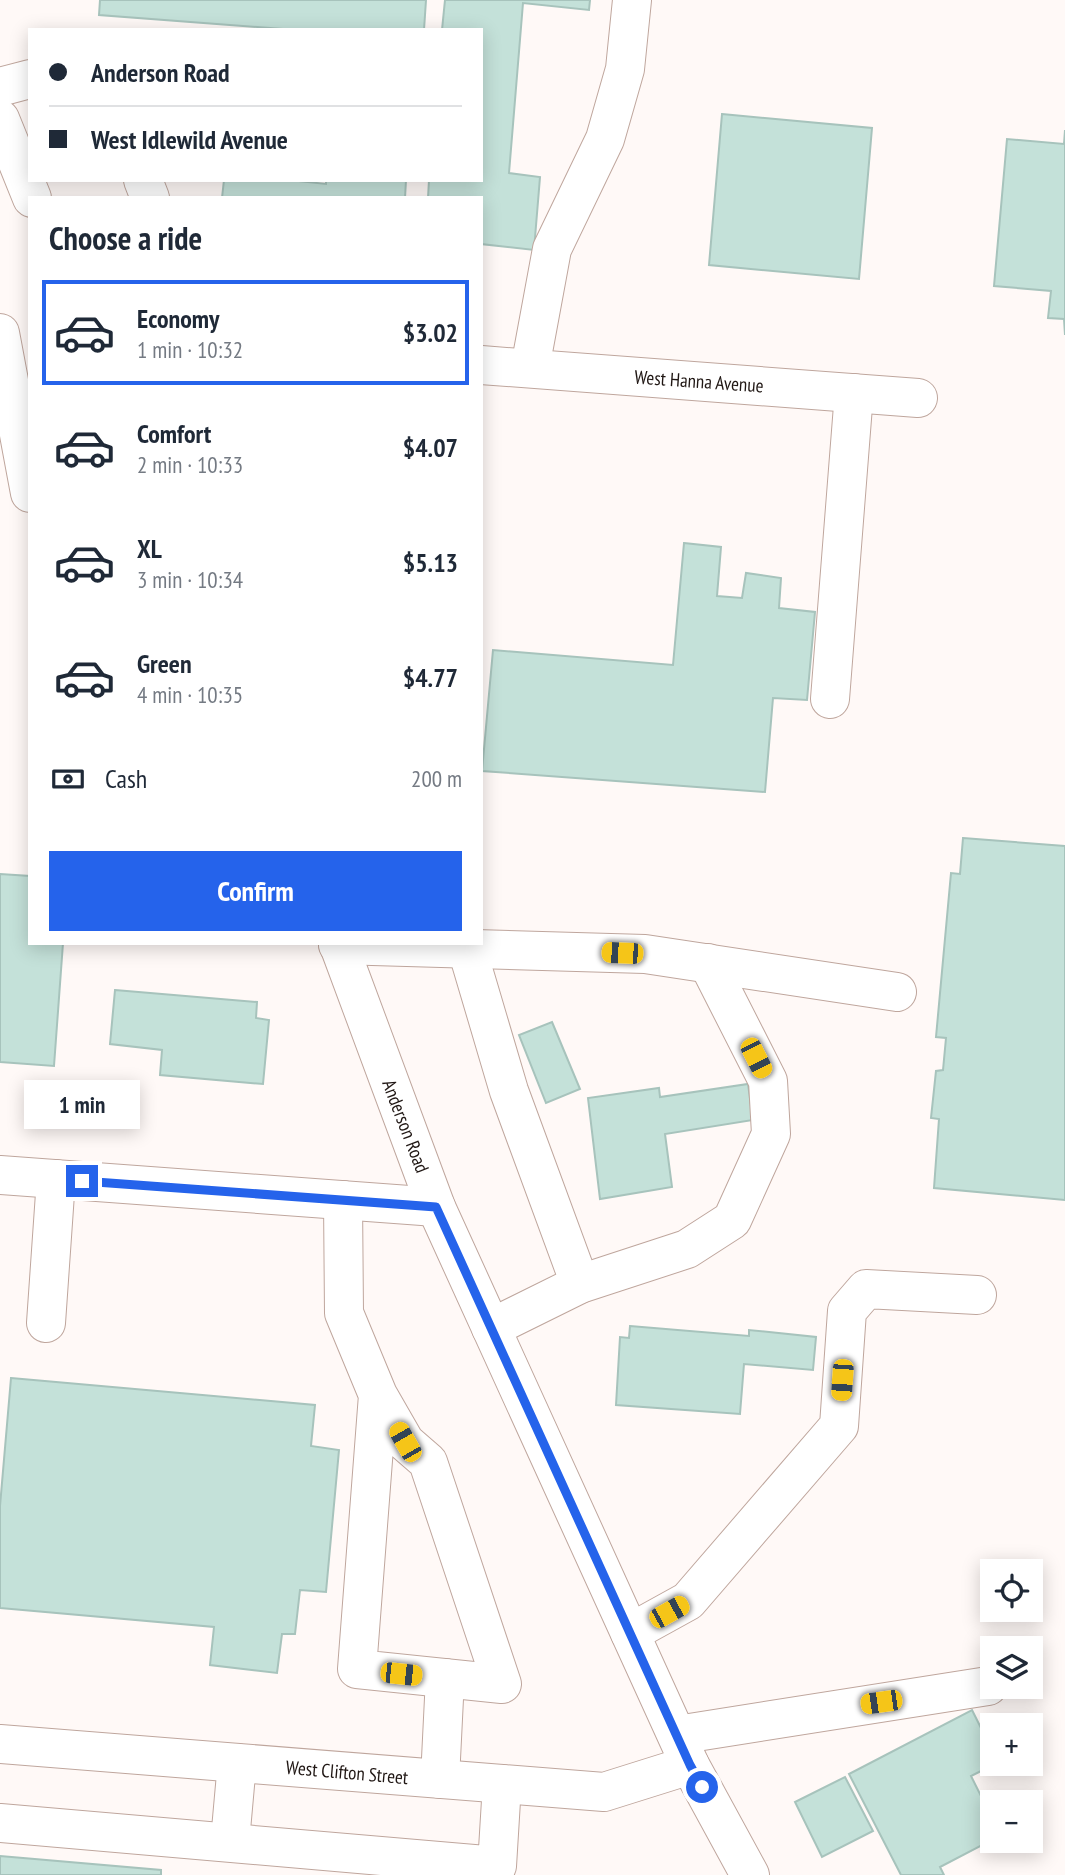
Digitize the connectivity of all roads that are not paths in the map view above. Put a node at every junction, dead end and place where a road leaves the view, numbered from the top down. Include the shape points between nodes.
1 (632, 0) edge
2 (28, 80) edge
3 (0, 87) edge
4 (0, 119) edge
5 (31, 196) edge
6 (0, 333) edge
7 (28, 334) edge
8 (483, 365) edge
9 (530, 368) junction
10 (854, 393) junction
11 (918, 398) dead end
12 (28, 482) edge
13 (831, 699) dead end
14 (338, 945) edge
15 (364, 945) edge
16 (467, 949) junction
17 (708, 963) junction
18 (897, 992) dead end
19 (0, 1175) edge
20 (56, 1179) junction
21 (342, 1200) junction
22 (436, 1207) junction
23 (580, 1284) junction
24 (977, 1295) dead end
25 (46, 1323) dead end
26 (491, 1328) junction
27 (378, 1395) junction
28 (630, 1633) junction
29 (445, 1678) junction
30 (980, 1688) edge
31 (0, 1744) edge
32 (683, 1750) junction
33 (237, 1763) junction
34 (440, 1779) junction
35 (502, 1784) junction
36 (0, 1823) edge
37 (230, 1841) junction
38 (750, 1875) edge

1 - 9 street via 625,69 605,139 552,249
2 - 3 street
4 - 5 street
6 - 7 street
6 - 12 street
8 - 9 street, West Hanna Avenue
9 - 10 street, West Hanna Avenue
10 - 11 street, West Hanna Avenue
10 - 13 street
14 - 22 street, Anderson Road
15 - 16 street
16 - 17 street via 645,954
16 - 23 street via 509,1091
17 - 18 street
17 - 23 street via 768,1081 771,1134 732,1220 687,1249
19 - 20 street
20 - 21 street
20 - 25 street
21 - 22 street
21 - 27 street via 344,1313
22 - 26 street, Anderson Road
23 - 26 street
24 - 28 street via 866,1289 847,1311 839,1426 688,1601
26 - 28 street, Anderson Road
27 - 29 street via 357,1669
27 - 29 street via 405,1442 428,1462 502,1684
28 - 32 street, Anderson Road
29 - 34 street
30 - 32 street, West Clifton Street
31 - 33 street, West Clifton Street
32 - 35 street, West Clifton Street via 604,1792
32 - 38 street, Anderson Road
33 - 34 street, West Clifton Street
33 - 37 street
34 - 35 street, West Clifton Street
35 - 37 street via 497,1866
36 - 37 street

